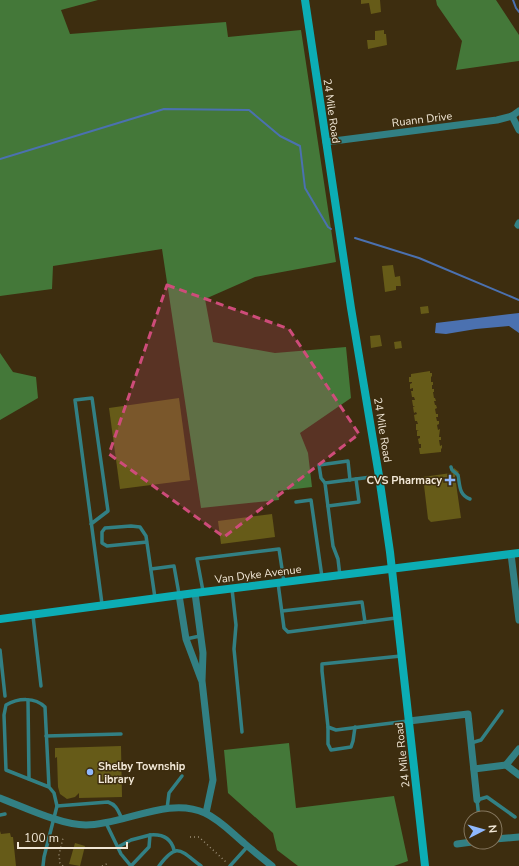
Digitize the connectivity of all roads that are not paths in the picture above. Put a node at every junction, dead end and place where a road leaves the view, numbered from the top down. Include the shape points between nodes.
1 (305, 0) edge
2 (519, 111) edge
3 (512, 116) junction
4 (519, 130) edge
5 (326, 142) junction
6 (451, 467) dead end
7 (379, 476) junction
8 (356, 479) junction
9 (350, 480) junction
10 (325, 483) junction
11 (470, 499) dead end
12 (296, 502) dead end
13 (328, 506) junction
14 (91, 524) junction
15 (147, 542) junction
16 (515, 554) edge
17 (151, 569) junction
18 (392, 569) junction
19 (340, 576) junction
20 (323, 578) junction
21 (281, 583) junction
22 (232, 588) junction
23 (199, 593) junction
24 (179, 595) junction
25 (155, 599) junction
26 (102, 606) junction
27 (282, 611) junction
28 (33, 615) junction
29 (398, 618) junction
30 (0, 619) edge
31 (519, 620) edge
32 (365, 622) junction
33 (200, 636) junction
34 (186, 640) junction
35 (0, 650) edge
36 (402, 656) junction
37 (202, 681) junction
38 (41, 686) dead end
39 (5, 696) dead end
40 (28, 700) junction
41 (502, 711) dead end
42 (409, 721) junction
43 (328, 727) junction
44 (355, 727) junction
45 (242, 732) dead end
46 (121, 734) dead end
47 (46, 736) junction
48 (471, 743) junction
49 (519, 749) edge
50 (506, 765) junction
51 (474, 769) junction
52 (519, 775) edge
53 (182, 776) dead end
54 (30, 779) junction
55 (49, 787) junction
56 (0, 798) edge
57 (477, 800) junction
58 (57, 806) junction
59 (167, 809) junction
60 (478, 810) edge
61 (206, 813) junction
62 (5, 814) dead end
63 (0, 815) edge
64 (515, 817) dead end
65 (54, 818) junction
66 (122, 819) junction
67 (106, 823) junction
68 (150, 835) junction
69 (519, 837) edge
70 (503, 838) edge
71 (463, 843) edge
72 (457, 844) dead end
73 (248, 846) junction
74 (118, 847) junction
75 (174, 850) junction
76 (43, 866) edge
77 (131, 866) edge
78 (159, 866) edge
79 (201, 866) edge
80 (230, 866) edge
81 (272, 866) edge
82 (425, 866) edge

1 - 5 street, 24 Mile Road
2 - 3 street, Ruann Drive
3 - 4 street
3 - 5 street, Ruann Drive
5 - 7 street, 24 Mile Road
6 - 11 lane via 458,475 460,492
7 - 8 lane
7 - 18 street, 24 Mile Road
8 - 9 lane
8 - 13 lane via 360,502
9 - 10 lane
9 - 10 lane via 348,461 319,465 321,478
10 - 13 lane
12 - 20 lane via 311,500
13 - 19 lane via 332,546 338,559
14 - 14 lane via 75,400 92,398 108,511
14 - 26 lane
15 - 15 lane via 140,527 105,528 102,532 102,543 107,546
15 - 17 lane
16 - 18 street, Van Dyke Avenue
16 - 31 street
17 - 24 lane via 174,566
17 - 25 lane
18 - 19 street, Van Dyke Avenue
18 - 29 street, 24 Mile Road
19 - 20 street, Van Dyke Avenue
20 - 21 street, Van Dyke Avenue
21 - 22 street, Van Dyke Avenue
21 - 23 lane via 279,549 197,559
21 - 27 lane
22 - 23 street, Van Dyke Avenue
22 - 45 lane via 236,625 234,649
23 - 24 street, Van Dyke Avenue
23 - 33 street
24 - 25 street, Van Dyke Avenue
24 - 34 street
25 - 26 street, Van Dyke Avenue
26 - 28 street, Van Dyke Avenue
27 - 32 lane via 284,628 288,632
27 - 32 lane via 362,602
28 - 30 street, Van Dyke Avenue
28 - 38 lane
29 - 32 lane
29 - 36 street, 24 Mile Road
33 - 34 lane
33 - 37 street via 203,653
34 - 37 street
35 - 39 lane
36 - 42 street, 24 Mile Road
36 - 43 lane via 322,664
37 - 61 street via 213,780
40 - 47 lane via 40,702 45,707
40 - 54 lane
40 - 54 lane via 13,701 6,705 6,770
41 - 48 lane via 481,740
42 - 44 lane
42 - 48 street via 468,714
42 - 82 street, 24 Mile Road
43 - 44 lane via 336,730
43 - 44 lane via 328,744 331,750 351,747
46 - 47 lane
47 - 55 lane
48 - 51 street
49 - 50 street
50 - 51 street
50 - 52 street
51 - 57 street
53 - 59 lane via 169,793
54 - 55 lane
55 - 58 lane via 54,793
56 - 65 street
57 - 60 lane
57 - 64 lane via 487,797
58 - 65 lane
58 - 66 lane via 108,802 114,804
59 - 61 street via 195,809
59 - 66 street
61 - 73 street
62 - 63 lane
65 - 67 street via 69,824
65 - 76 lane
66 - 67 street
67 - 74 lane
68 - 74 lane
68 - 75 lane via 160,834 165,837 173,845
68 - 77 lane via 149,847
69 - 70 street
71 - 72 street
73 - 80 lane
73 - 81 street
74 - 77 lane
75 - 78 lane
75 - 79 lane via 182,851

